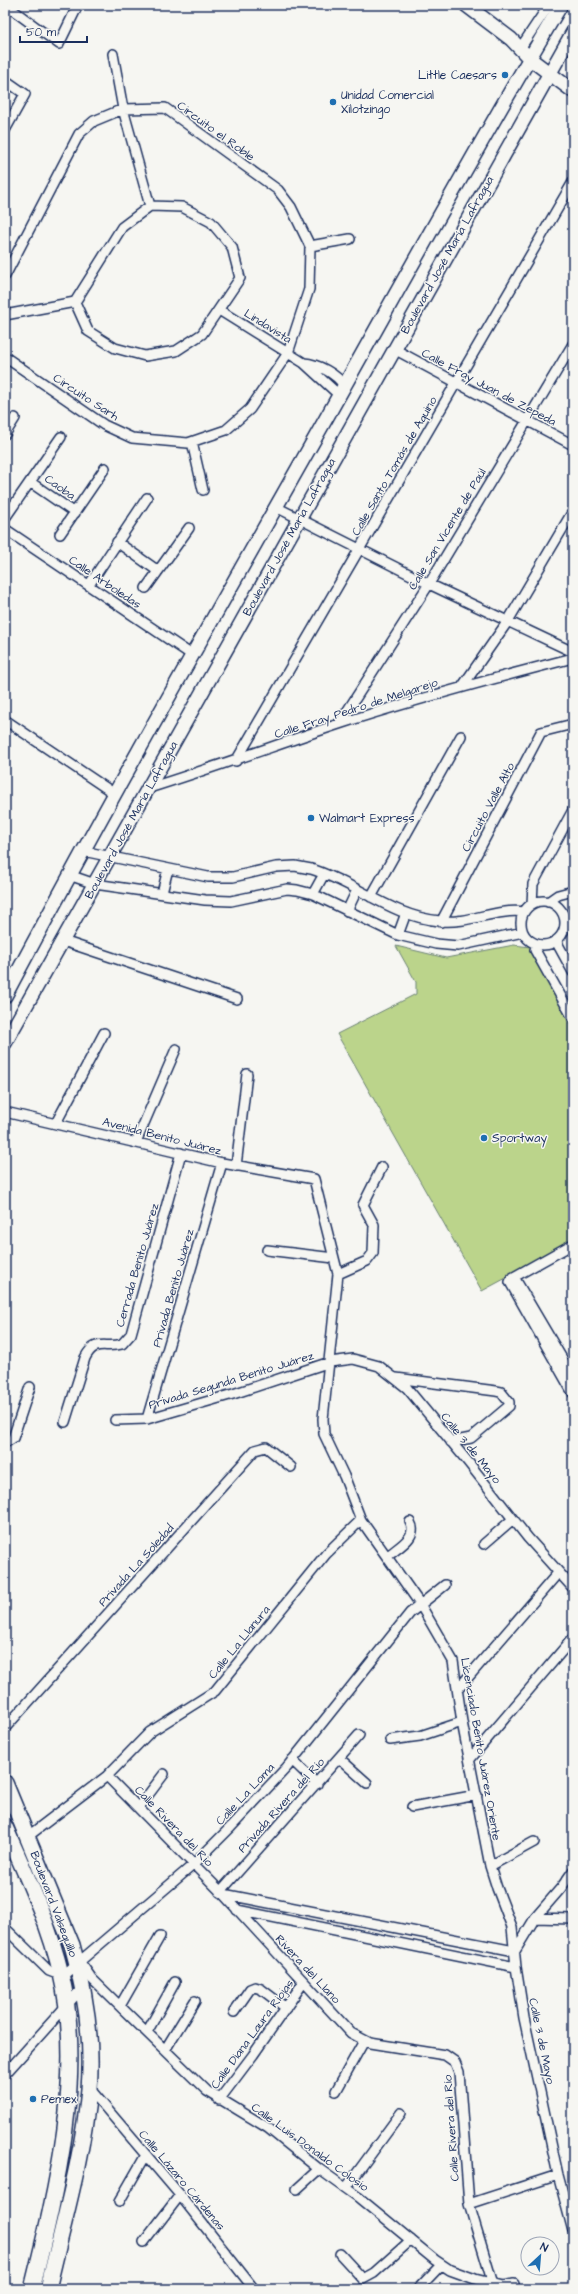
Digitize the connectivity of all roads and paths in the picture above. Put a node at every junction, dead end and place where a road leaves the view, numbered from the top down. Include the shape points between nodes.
1 (78, 5) edge
2 (466, 5) edge
3 (549, 5) edge
4 (560, 5) edge
5 (12, 7) edge
6 (573, 32) edge
7 (521, 47) junction
8 (113, 54) dead end
9 (529, 58) junction
10 (549, 73) junction
11 (5, 80) edge
12 (573, 91) edge
13 (123, 109) junction
14 (5, 130) edge
15 (573, 182) edge
16 (150, 206) junction
17 (350, 239) dead end
18 (310, 246) junction
19 (5, 276) edge
20 (75, 302) junction
21 (219, 310) junction
22 (5, 315) edge
23 (573, 344) edge
24 (394, 349) junction
25 (288, 353) junction
26 (5, 356) edge
27 (457, 383) junction
28 (342, 390) junction
29 (15, 418) dead end
30 (527, 420) junction
31 (6, 430) edge
32 (61, 437) dead end
33 (192, 442) junction
34 (573, 445) edge
35 (105, 468) dead end
36 (30, 482) junction
37 (202, 490) dead end
38 (147, 498) dead end
39 (276, 507) junction
40 (573, 511) edge
41 (75, 513) junction
42 (5, 518) edge
43 (299, 518) junction
44 (189, 528) dead end
45 (5, 529) edge
46 (60, 534) dead end
47 (117, 542) junction
48 (360, 548) junction
49 (158, 571) junction
50 (429, 584) junction
51 (89, 585) junction
52 (146, 588) dead end
53 (508, 621) junction
54 (573, 652) edge
55 (192, 655) junction
56 (573, 658) edge
57 (462, 687) junction
58 (5, 720) edge
59 (339, 724) junction
60 (573, 724) edge
61 (461, 736) dead end
62 (236, 761) junction
63 (149, 788) junction
64 (115, 794) junction
65 (573, 810) edge
66 (83, 851) junction
67 (110, 858) junction
68 (168, 869) junction
69 (324, 874) junction
70 (69, 875) junction
71 (95, 884) junction
72 (357, 890) junction
73 (573, 891) edge
74 (162, 893) junction
75 (313, 894) junction
76 (371, 897) junction
77 (548, 902) junction
78 (532, 904) junction
79 (347, 910) junction
80 (524, 912) junction
81 (406, 913) junction
82 (569, 919) edge
83 (441, 922) junction
84 (523, 932) junction
85 (398, 935) junction
86 (63, 941) junction
87 (556, 941) junction
88 (537, 944) junction
89 (570, 964) edge
90 (573, 972) edge
91 (5, 996) edge
92 (236, 999) dead end
93 (573, 1018) edge
94 (104, 1033) dead end
95 (5, 1043) edge
96 (176, 1049) dead end
97 (247, 1074) dead end
98 (5, 1112) edge
99 (56, 1123) junction
100 (136, 1142) junction
101 (181, 1153) junction
102 (222, 1163) junction
103 (236, 1166) junction
104 (382, 1167) dead end
105 (314, 1179) joint
106 (573, 1244) edge
107 (267, 1250) dead end
108 (334, 1258) junction
109 (338, 1274) junction
110 (514, 1277) junction
111 (330, 1362) junction
112 (573, 1377) edge
113 (396, 1378) junction
114 (30, 1387) dead end
115 (573, 1393) edge
116 (147, 1419) junction
117 (115, 1420) dead end
118 (65, 1422) dead end
119 (451, 1442) junction
120 (5, 1443) edge
121 (291, 1467) dead end
122 (513, 1519) junction
123 (361, 1520) junction
124 (410, 1522) dead end
125 (484, 1544) dead end
126 (388, 1556) junction
127 (558, 1573) junction
128 (445, 1585) dead end
129 (573, 1588) edge
130 (420, 1604) junction
131 (573, 1638) edge
132 (458, 1689) junction
133 (462, 1722) junction
134 (5, 1728) edge
135 (359, 1734) dead end
136 (390, 1740) dead end
137 (339, 1758) junction
138 (470, 1759) junction
139 (292, 1760) junction
140 (164, 1774) dead end
141 (107, 1776) junction
142 (367, 1783) dead end
143 (5, 1784) edge
144 (317, 1784) junction
145 (477, 1795) junction
146 (139, 1807) junction
147 (412, 1807) dead end
148 (5, 1827) edge
149 (27, 1837) junction
150 (534, 1842) dead end
151 (9, 1849) edge
152 (193, 1865) junction
153 (490, 1866) junction
154 (573, 1871) edge
155 (221, 1893) junction
156 (237, 1910) junction
157 (339, 1917) junction
158 (535, 1918) junction
159 (573, 1919) edge
160 (6, 1930) edge
161 (336, 1931) junction
162 (160, 1936) dead end
163 (439, 1936) junction
164 (436, 1951) junction
165 (515, 1951) junction
166 (78, 1962) junction
167 (516, 1966) junction
168 (61, 1974) junction
169 (175, 1982) dead end
170 (303, 1983) junction
171 (86, 1984) junction
172 (195, 2001) dead end
173 (66, 2004) junction
174 (120, 2006) junction
175 (286, 2008) junction
176 (234, 2012) dead end
177 (147, 2032) junction
178 (364, 2041) junction
179 (165, 2050) junction
180 (5, 2074) edge
181 (89, 2088) junction
182 (336, 2091) dead end
183 (219, 2100) junction
184 (400, 2113) dead end
185 (146, 2155) junction
186 (319, 2169) junction
187 (558, 2174) junction
188 (346, 2188) junction
189 (297, 2189) dead end
190 (180, 2195) junction
191 (118, 2202) dead end
192 (469, 2204) junction
193 (573, 2231) edge
194 (410, 2240) junction
195 (144, 2242) dead end
196 (340, 2254) dead end
197 (441, 2265) junction
198 (493, 2284) junction
199 (514, 2284) dead end
200 (32, 2289) edge
201 (48, 2289) edge
202 (254, 2289) edge
203 (418, 2289) edge

1 - 5 street via 59,44
2 - 7 main road
3 - 7 street
4 - 9 main road
6 - 10 main road, Boulevard José María Lafragua
7 - 9 main road
8 - 13 street
9 - 10 main road
9 - 28 main road
10 - 12 main road
10 - 24 main road, Boulevard José María Lafragua
11 - 14 street via 25,94
13 - 16 street
13 - 18 street, Circuito el Roble via 165,108 278,190 291,207
13 - 19 street, Circuito el Roble via 94,121 79,134
15 - 27 street, Calle Santo Tomás de Aquino
16 - 20 street via 122,227
16 - 21 street via 182,207 211,222 232,247 240,278
17 - 18 street
18 - 25 street, Circuito el Roble via 309,289
20 - 21 street via 88,331 115,348 145,356 176,351 202,334
20 - 22 street
21 - 25 street, Lindavista
23 - 30 street, Calle San Vicente de Paúl
24 - 27 street, Calle Fray Juan de Zepeda
24 - 43 main road, Boulevard José María Lafragua
25 - 28 street, Lindavista via 340,380
25 - 33 street, Circuito Sarh via 250,409 226,430
26 - 33 street, Circuito Sarh via 104,425 132,438
27 - 30 street, Calle Fray Juan de Zepeda
27 - 48 street, Calle Santo Tomás de Aquino
28 - 39 main road
29 - 31 street
30 - 34 street, Calle Fray Juan de Zepeda
30 - 50 street, Calle San Vicente de Paúl
32 - 36 street
33 - 37 street
35 - 41 street
36 - 41 street, Caoba
36 - 42 street
38 - 47 street
39 - 43 street
39 - 55 main road
40 - 53 street
41 - 46 street
43 - 48 street
43 - 63 main road, Boulevard José María Lafragua
44 - 49 street
45 - 51 street, Calle Arboledas
47 - 49 street
47 - 51 street
48 - 50 street
48 - 62 street, Calle Santo Tomás de Aquino
49 - 52 street
50 - 53 street
50 - 59 street, Calle San Vicente de Paúl
51 - 55 street, Calle Arboledas
53 - 54 street
53 - 57 street
55 - 64 main road
56 - 57 street, Calle Fray Pedro de Melgarejo
57 - 59 street, Calle Fray Pedro de Melgarejo
58 - 64 street
59 - 62 street, Calle Fray Pedro de Melgarejo
60 - 83 street, Circuito Valle Alto via 541,732
61 - 76 street
62 - 63 street, Calle Fray Pedro de Melgarejo
63 - 67 main road, Boulevard José María Lafragua
64 - 66 main road
65 - 78 street via 533,884
66 - 67 street
66 - 70 main road
67 - 68 street
67 - 71 main road, Boulevard José María Lafragua
68 - 69 street via 208,877 233,877 276,867 295,866
68 - 74 street
69 - 72 street
69 - 75 street
70 - 71 street
70 - 91 main road
71 - 74 street
71 - 86 main road, Boulevard José María Lafragua
72 - 76 street
72 - 79 street
73 - 77 street via 558,895
74 - 75 street via 204,900 231,901 286,890
75 - 79 street
76 - 81 street
77 - 78 street
77 - 82 street via 559,908
78 - 80 street
79 - 85 street
80 - 83 street via 513,910 466,921
80 - 84 street via 521,922
81 - 83 street
81 - 85 street
82 - 87 street
84 - 85 street via 458,946 419,942
84 - 88 street via 531,942
86 - 92 street
86 - 95 main road, Boulevard José María Lafragua
87 - 88 street via 550,944
87 - 89 street
88 - 93 street via 535,950
89 - 90 street
94 - 99 street
96 - 100 street
97 - 103 street
98 - 99 street, Avenida Benito Juárez
99 - 100 street, Avenida Benito Juárez
100 - 101 street, Avenida Benito Juárez
101 - 102 street, Avenida Benito Juárez
101 - 118 street, Cerrada Benito Juárez via 131,1334 122,1344 98,1345 90,1350 85,1358
102 - 103 street, Avenida Benito Juárez
102 - 116 street, Privada Benito Juárez
103 - 105 street, Avenida Benito Juárez
104 - 109 street via 363,1205 374,1226 373,1253 367,1261
105 - 108 street, Licenciado Benito Juárez Oriente
106 - 110 street
107 - 108 street
108 - 109 street, Licenciado Benito Juárez Oriente
109 - 111 street, Licenciado Benito Juárez Oriente
110 - 112 street
110 - 115 street via 510,1282 511,1286
111 - 113 street, Calle 3 de Mayo via 353,1359 379,1366
111 - 116 street, Privada Segunda Benito Juárez
111 - 123 street, Licenciado Benito Juárez Oriente via 323,1420 324,1434
113 - 119 street, Calle 3 de Mayo
113 - 119 street via 501,1392 509,1406 471,1438
114 - 120 street via 12,1438
116 - 117 street, Privada Segunda Benito Juárez
119 - 122 street, Calle 3 de Mayo
121 - 134 street, Privada La Soledad via 266,1447 255,1450
122 - 125 street
122 - 127 street, Calle 3 de Mayo
123 - 126 street, Licenciado Benito Juárez Oriente
123 - 141 street, Calle La Llanura via 326,1554 215,1691 150,1732
124 - 126 street via 414,1529 412,1535
126 - 130 street, Licenciado Benito Juárez Oriente
127 - 129 street, Calle 3 de Mayo
127 - 132 street
128 - 130 street, Calle La Loma
130 - 132 street, Licenciado Benito Juárez Oriente via 451,1654
130 - 139 street, Calle La Loma via 375,1655
131 - 138 street
132 - 133 street, Licenciado Benito Juárez Oriente
133 - 136 street via 420,1736
133 - 138 street, Licenciado Benito Juárez Oriente
135 - 137 street, Privada Rivera del Río
137 - 142 street
137 - 144 street, Privada Rivera del Río
138 - 145 street, Licenciado Benito Juárez Oriente
139 - 144 street
139 - 152 street, Calle La Loma via 232,1827
140 - 146 street
141 - 146 street, Calle Rivera del Río
141 - 149 street, Calle La Llanura
143 - 149 main road, Boulevard Valsequillo
144 - 155 street, Privada Rivera del Río
145 - 147 street
145 - 153 street, Licenciado Benito Juárez Oriente
146 - 152 street, Calle Rivera del Río
148 - 151 main road, Boulevard Valsequillo
149 - 166 main road, Boulevard Valsequillo
150 - 153 street
151 - 168 main road, Boulevard Valsequillo via 49,1932
152 - 155 street, Calle Rivera del Río
152 - 166 street, Calle La Loma
153 - 165 street, Licenciado Benito Juárez Oriente via 512,1927
154 - 158 street
155 - 156 street, Calle Rivera del Río
155 - 157 street
156 - 161 street
156 - 170 street, Rivera del Llano
157 - 161 street
157 - 163 street
158 - 159 street
158 - 165 street
160 - 168 street via 49,1970
161 - 164 street
162 - 174 street
163 - 164 street
163 - 165 street
164 - 167 street
165 - 167 street, Calle 3 de Mayo
166 - 168 street, Calle La Loma via 66,1973
166 - 171 main road, Boulevard Valsequillo
167 - 187 street, Calle 3 de Mayo via 524,2018
168 - 173 main road, Boulevard Valsequillo
169 - 177 street
170 - 175 street, Calle Diana Laura Riojas
170 - 178 street, Rivera del Llano via 351,2033
171 - 173 street
171 - 174 street, Calle Luis Donaldo Colosio
171 - 181 main road, Boulevard Valsequillo
172 - 179 street
173 - 180 street
173 - 200 main road, Boulevard Valsequillo via 69,2029 69,2089 54,2185
174 - 177 street, Calle Luis Donaldo Colosio
175 - 176 street via 255,1987 250,1989
175 - 183 street, Calle Diana Laura Riojas
177 - 179 street, Calle Luis Donaldo Colosio
178 - 182 street
178 - 192 street, Calle Rivera del Río via 445,2055 458,2066
179 - 183 street, Calle Luis Donaldo Colosio via 196,2082
181 - 185 street, Calle Lázaro Cárdenas
181 - 201 main road, Boulevard Valsequillo via 83,2138
183 - 186 street, Calle Luis Donaldo Colosio via 260,2122
184 - 188 street
185 - 190 street, Calle Lázaro Cárdenas
185 - 191 street
186 - 188 street, Calle Luis Donaldo Colosio
186 - 189 street
187 - 192 street
187 - 193 street, Calle 3 de Mayo
188 - 194 street, Calle Luis Donaldo Colosio
190 - 195 street
190 - 202 street, Calle Lázaro Cárdenas
192 - 198 street, Calle Rivera del Río
194 - 196 street via 374,2273 363,2279
194 - 197 street, Calle Luis Donaldo Colosio
197 - 198 street, Calle Luis Donaldo Colosio via 457,2273
197 - 203 street
198 - 199 street, Calle Luis Donaldo Colosio

